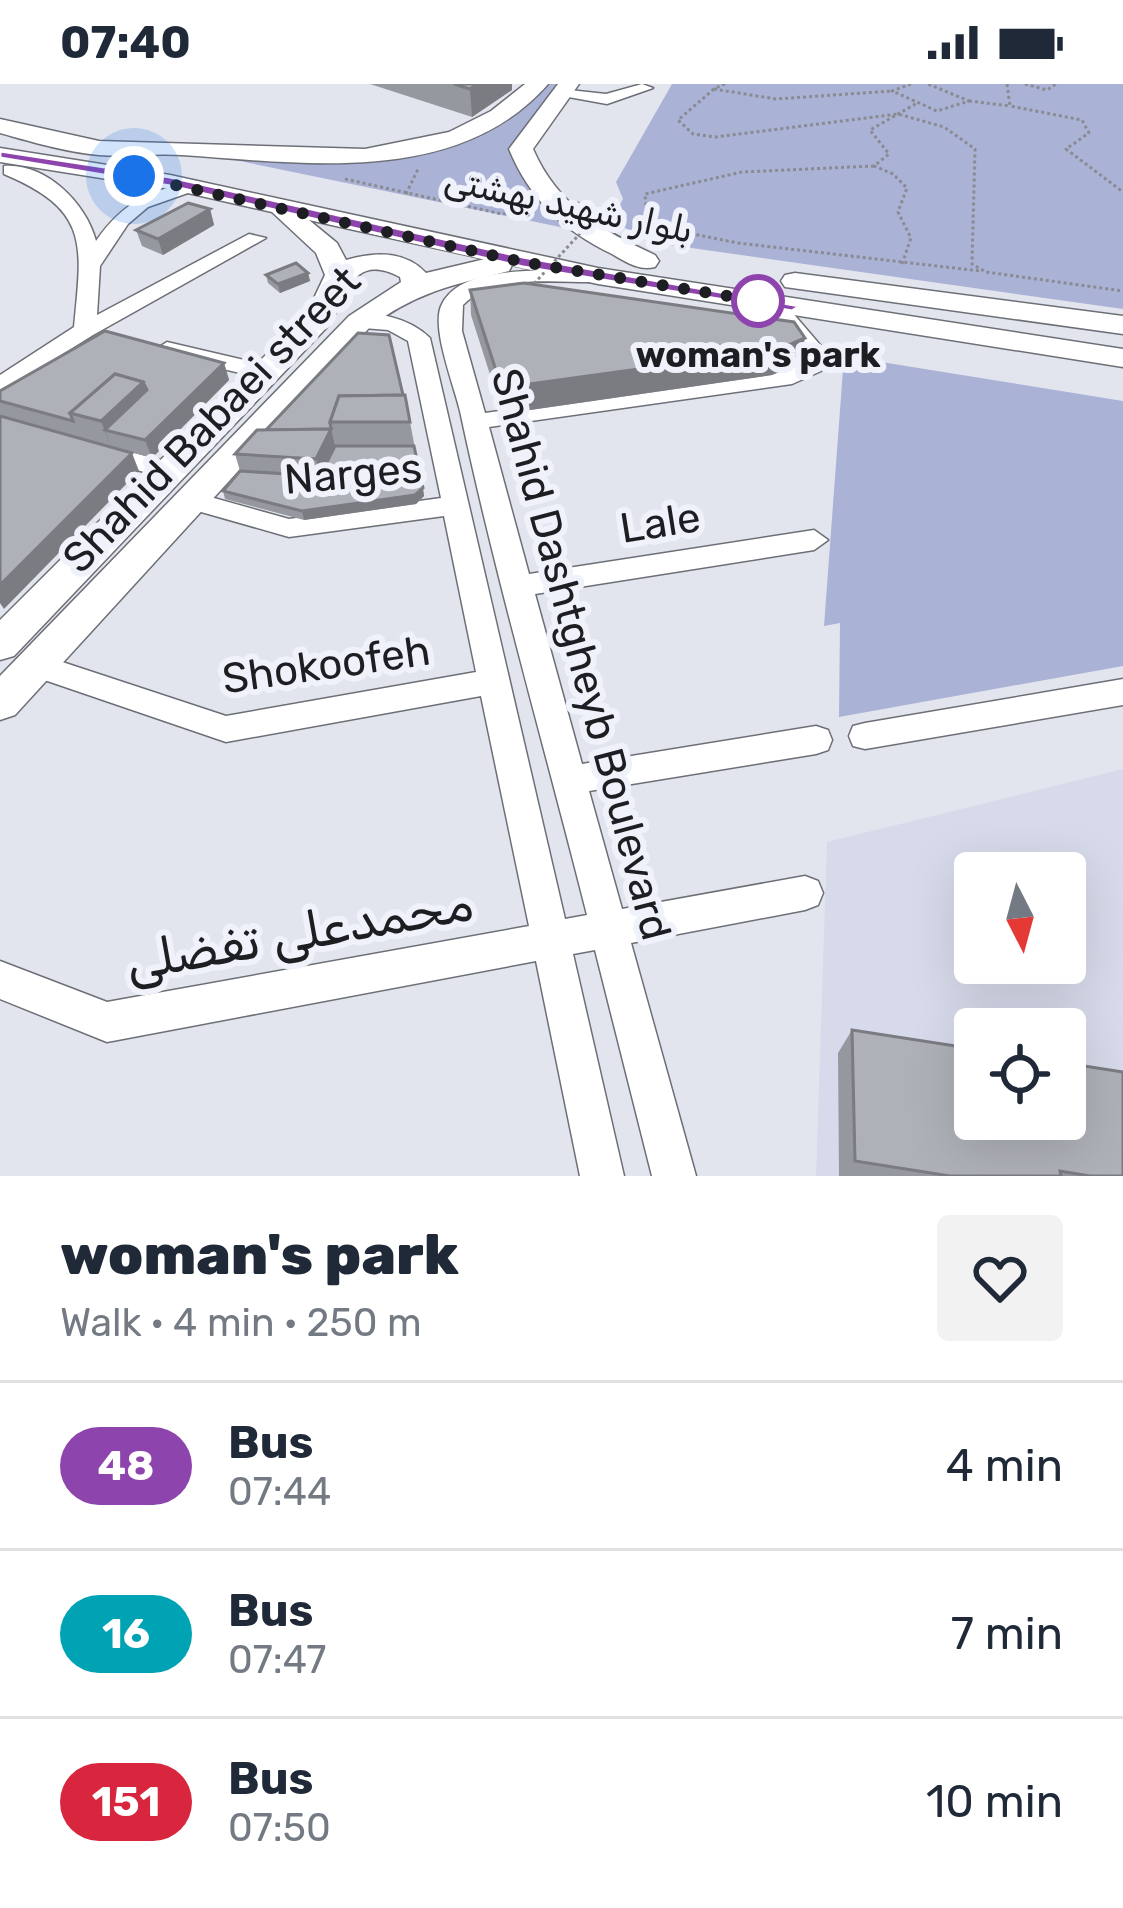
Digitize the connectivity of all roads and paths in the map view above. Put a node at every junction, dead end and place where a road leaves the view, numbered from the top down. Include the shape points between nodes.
1 (725, 84) edge
2 (911, 84) edge
3 (928, 84) edge
4 (953, 84) edge
5 (1007, 84) edge
6 (1025, 84) edge
7 (1056, 84) edge
8 (645, 88) dead end
9 (713, 89) junction
10 (555, 91) edge
11 (892, 91) junction
12 (952, 94) junction
13 (969, 101) junction
14 (919, 103) junction
15 (1010, 106) junction
16 (604, 109) dead end
17 (898, 114) junction
18 (0, 126) edge
19 (0, 138) edge
20 (453, 140) junction
21 (172, 147) junction
22 (95, 148) junction
23 (426, 153) dead end
24 (498, 154) junction
25 (3, 165) edge
26 (333, 165) dead end
27 (874, 166) junction
28 (183, 185) junction
29 (1123, 192) edge
30 (406, 194) junction
31 (575, 201) dead end
32 (270, 203) junction
33 (530, 210) dead end
34 (256, 238) dead end
35 (523, 262) junction
36 (646, 262) junction
37 (902, 264) junction
38 (89, 266) junction
39 (691, 269) junction
40 (986, 272) junction
41 (339, 275) junction
42 (598, 276) junction
43 (415, 283) junction
44 (1123, 291) edge
45 (521, 298) edge
46 (788, 311) junction
47 (359, 322) junction
48 (1123, 325) edge
49 (85, 330) junction
50 (435, 334) junction
51 (1123, 340) edge
52 (1123, 358) edge
53 (266, 372) junction
54 (1123, 378) edge
55 (0, 386) edge
56 (472, 422) junction
57 (64, 441) edge
58 (179, 485) junction
59 (456, 505) junction
60 (814, 540) dead end
61 (519, 586) junction
62 (6, 631) edge
63 (35, 665) junction
64 (494, 681) junction
65 (1123, 692) edge
66 (0, 703) edge
67 (865, 736) dead end
68 (816, 740) dead end
69 (570, 780) junction
70 (805, 893) dead end
71 (609, 929) junction
72 (552, 940) junction
73 (0, 980) edge
74 (602, 1176) edge
75 (674, 1176) edge

1 - 9 path
2 - 11 path
3 - 12 path
4 - 12 path
5 - 15 path
6 - 7 path
8 - 10 street via 607,100
9 - 11 path via 776,99
9 - 17 path via 678,120 693,134
10 - 16 street
10 - 20 main road
10 - 24 main road
11 - 14 path
12 - 13 path
13 - 14 path via 938,111
13 - 15 path
14 - 17 path
15 - 29 path via 1082,120 1088,133 1066,149
17 - 27 path via 870,130 889,154
17 - 40 path via 949,130 974,149 970,260
18 - 21 main road
18 - 22 main road
19 - 22 main road, بلوار شهید بهشتی
20 - 21 main road via 326,159
20 - 24 main road via 459,151
21 - 22 main road
22 - 36 main road, بلوار شهید بهشتی
23 - 30 path
24 - 36 main road via 564,215
25 - 28 main road, بلوار شهید بهشتی
25 - 38 street via 70,204 86,227
26 - 30 path via 348,182
27 - 37 path via 907,188 898,212 911,238
27 - 37 path via 742,172 645,194 643,210 648,224 738,243
28 - 32 main road, بلوار شهید بهشتی
28 - 38 street via 128,208
30 - 33 path via 502,214
31 - 45 path, bridge via 597,215
32 - 35 main road, بلوار شهید بهشتی
32 - 41 main road, Shahid Babaei street via 306,226
34 - 49 street
35 - 42 main road, بلوار شهید بهشتی
35 - 43 main road, Shahid Babaei street
36 - 39 main road, بلوار شهید بهشتی
37 - 40 path
38 - 49 street
39 - 48 main road
39 - 51 main road, بلوار شهید بهشتی
40 - 44 path
41 - 43 main road via 382,261 407,268
41 - 53 main road, Shahid Babaei street via 319,319
42 - 46 main road, بلوار شهید بهشتی
42 - 50 street, Shahid Dashtgheyb Boulevard via 472,286
43 - 47 main road, Shahid Babaei street
46 - 52 main road
46 - 54 main road via 930,348
46 - 56 street via 816,353 813,366 792,377
47 - 50 street
47 - 58 main road, Shahid Babaei street
49 - 53 street
49 - 55 street
50 - 56 street, Shahid Dashtgheyb Boulevard
50 - 59 street, Shahid Dashtgheyb Boulevard
53 - 58 main road, Shahid Babaei street
56 - 61 street, Shahid Dashtgheyb Boulevard
57 - 58 street, Narges
58 - 59 street, Narges via 289,528
58 - 62 main road, Shahid Babaei street
58 - 63 main road, Shahid Babaei street
59 - 64 street, Shahid Dashtgheyb Boulevard
60 - 61 street, Lale
61 - 69 street, Shahid Dashtgheyb Boulevard
63 - 64 street, Shokoofeh via 226,729
63 - 66 main road, Shahid Babaei street
64 - 72 street, Shahid Dashtgheyb Boulevard
65 - 67 street
68 - 69 street
69 - 71 street, Shahid Dashtgheyb Boulevard
70 - 71 street, محمدعلی تفضلی
71 - 72 street, محمدعلی تفضلی
71 - 75 street, Shahid Dashtgheyb Boulevard
72 - 73 street, محمدعلی تفضلی via 107,1022
72 - 74 street, Shahid Dashtgheyb Boulevard

